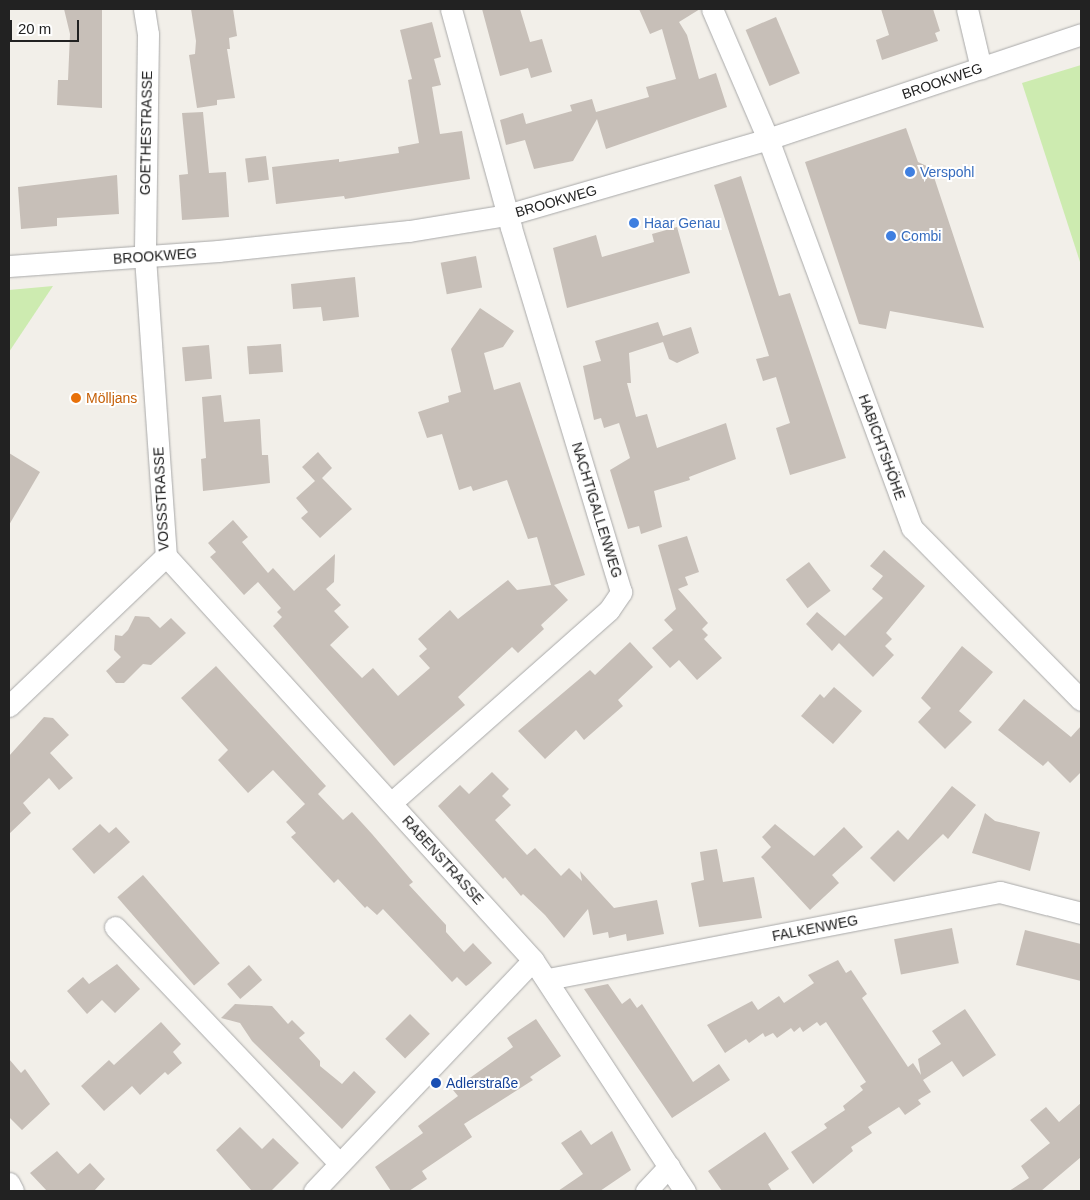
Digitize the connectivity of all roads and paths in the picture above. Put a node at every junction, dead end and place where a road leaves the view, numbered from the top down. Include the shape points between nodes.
1 (144, 9) edge
2 (451, 9) edge
3 (712, 9) edge
4 (967, 9) edge
5 (1081, 34) edge
6 (981, 68) junction
7 (768, 139) junction
8 (507, 215) junction
9 (145, 256) junction
10 (9, 266) edge
11 (166, 556) junction
12 (1081, 700) edge
13 (9, 706) edge
14 (391, 803) junction
15 (1081, 913) edge
16 (115, 927) dead end
17 (533, 960) junction
18 (548, 979) junction
19 (339, 1163) junction
20 (669, 1166) junction
21 (9, 1183) edge
22 (13, 1191) edge
23 (314, 1191) edge
24 (646, 1191) edge
25 (685, 1191) edge

1 - 9 street, GOETHESTRASSE via 148,34
2 - 8 street
3 - 7 street, HABICHTSHÖHE
4 - 6 street
5 - 6 street, BROOKWEG
6 - 7 street, BROOKWEG
7 - 8 street, BROOKWEG
7 - 12 street, HABICHTSHÖHE via 912,528
8 - 9 street, BROOKWEG via 409,231
8 - 14 street, NACHTIGALLENWEG via 622,592 609,610
9 - 10 street, BROOKWEG
9 - 11 street, VOSSSTRASSE
11 - 13 street, VOSSSTRASSE
11 - 14 street, RABENSTRASSE
14 - 17 street, RABENSTRASSE
15 - 18 street, FALKENWEG via 1000,892
16 - 19 street
17 - 18 street, RABENSTRASSE
17 - 19 street
18 - 20 street, RABENSTRASSE
19 - 23 street
20 - 24 street
20 - 25 street, RABENSTRASSE
21 - 22 street

